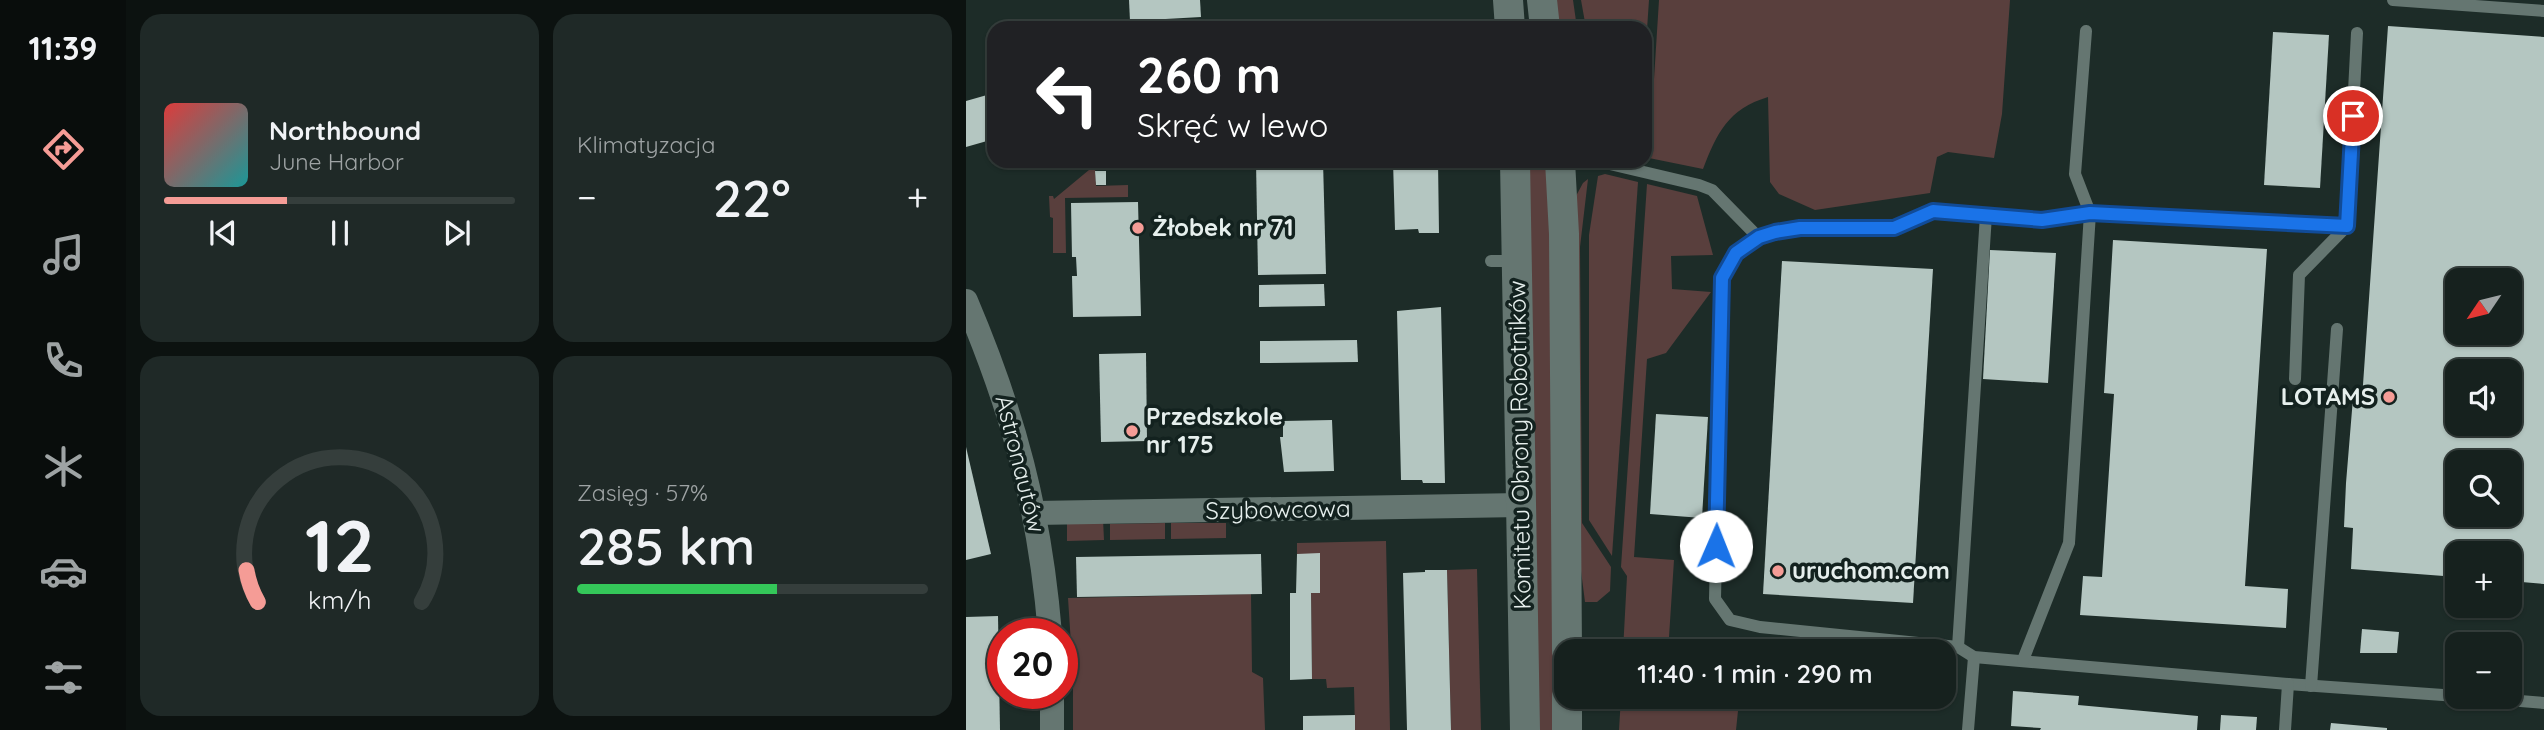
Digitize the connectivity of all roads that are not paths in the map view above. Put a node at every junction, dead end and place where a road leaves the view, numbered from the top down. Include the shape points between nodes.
1 (1508, 0) edge
2 (1542, 0) edge
3 (2393, 0) edge
4 (2544, 11) edge
5 (1510, 21) edge
6 (1544, 21) edge
7 (2086, 31) dead end
8 (2357, 33) dead end
9 (1514, 168) edge
10 (1560, 168) edge
11 (1627, 168) edge
12 (2090, 213) junction
13 (1986, 215) junction
14 (2347, 226) junction
15 (1759, 237) junction
16 (966, 301) edge
17 (2337, 329) dead end
18 (2295, 379) dead end
19 (1521, 505) junction
20 (1035, 513) junction
21 (1049, 618) edge
22 (1567, 639) edge
23 (1958, 647) junction
24 (1974, 657) junction
25 (2023, 660) junction
26 (2288, 684) junction
27 (2311, 686) junction
28 (2445, 695) edge
29 (2522, 701) edge
30 (2544, 703) edge
31 (1052, 709) edge
32 (1567, 709) edge
33 (1052, 730) edge
34 (1525, 730) edge
35 (1567, 730) edge
36 (1968, 730) edge
37 (2284, 730) edge

1 - 5 street
2 - 6 street
3 - 4 lane
7 - 12 lane via 2074,174
8 - 14 lane
9 - 19 street, Komitetu Obrony Robotników via 1504,261
10 - 22 street, Komitetu Obrony Robotników
11 - 15 lane via 1712,190
12 - 13 lane via 2042,220
12 - 14 lane
12 - 25 lane via 2069,543
13 - 15 lane via 1933,211 1894,228 1800,228
13 - 23 lane
14 - 18 lane via 2299,275
15 - 23 lane via 1736,253 1722,278 1715,599 1730,620 1750,625
16 - 20 street, Astronautów via 1002,390
17 - 27 lane
19 - 20 street, Szybowcowa
19 - 34 street, Komitetu Obrony Robotników
20 - 21 street, Astronautów
23 - 24 lane
24 - 25 lane
24 - 36 lane
25 - 26 lane
26 - 27 lane
26 - 37 lane
27 - 28 lane
29 - 30 lane
31 - 33 street
32 - 35 street

